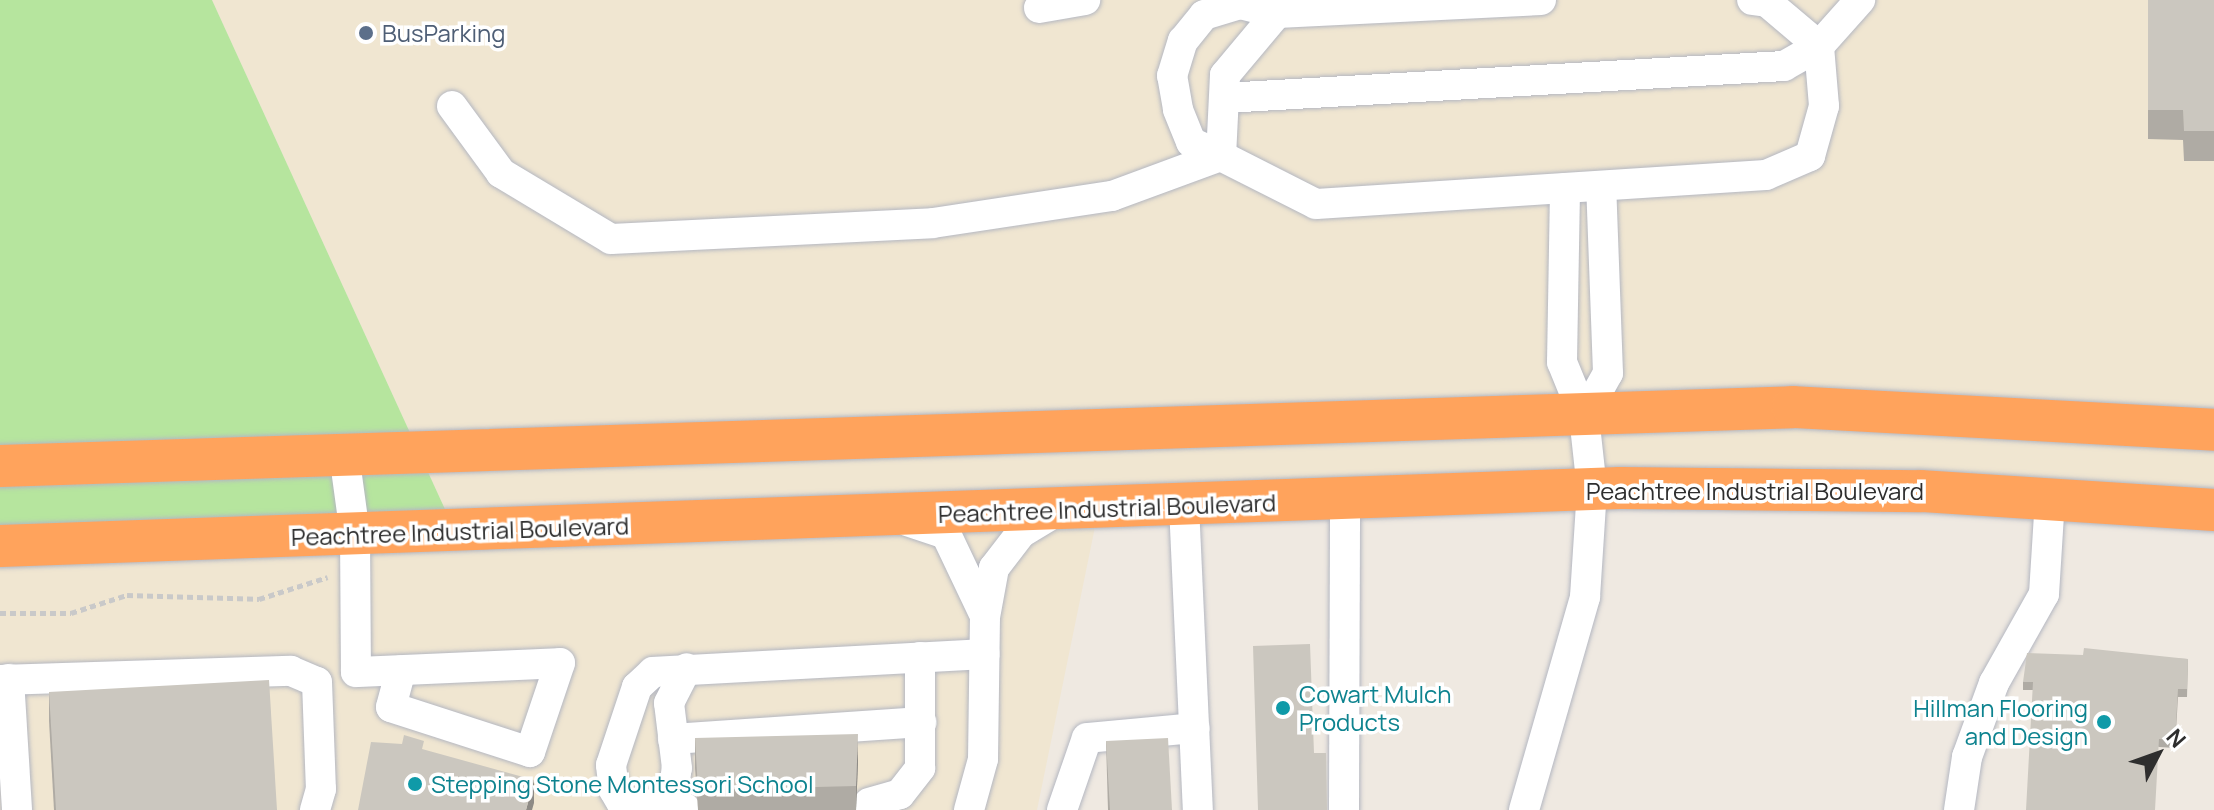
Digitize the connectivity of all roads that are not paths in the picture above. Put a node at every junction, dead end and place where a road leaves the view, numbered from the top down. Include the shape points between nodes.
1 (1085, 0) edge
2 (1541, 0) edge
3 (1752, 0) edge
4 (1860, 0) edge
5 (1039, 8) dead end
6 (1277, 13) junction
7 (1819, 46) junction
8 (1224, 98) junction
9 (452, 106) dead end
10 (1221, 156) junction
11 (1601, 186) junction
12 (1565, 188) junction
13 (1584, 416) junction
14 (2214, 430) edge
15 (344, 454) junction
16 (0, 466) edge
17 (1592, 489) junction
18 (1345, 499) junction
19 (2050, 499) junction
20 (1184, 505) junction
21 (1059, 510) junction
22 (2214, 510) edge
23 (892, 517) junction
24 (355, 534) junction
25 (0, 546) edge
26 (985, 617) junction
27 (985, 654) junction
28 (920, 657) junction
29 (356, 658) junction
30 (687, 668) junction
31 (401, 670) junction
32 (4, 679) edge
33 (317, 682) junction
34 (921, 722) junction
35 (1195, 728) junction
36 (673, 739) junction
37 (11, 801) edge
38 (869, 803) dead end
39 (315, 810) edge
40 (969, 810) edge
41 (1062, 810) edge
42 (1198, 810) edge
43 (1344, 810) edge
44 (1524, 810) edge
45 (1959, 810) edge

1 - 5 lane
2 - 6 lane
3 - 7 lane via 1767,2
4 - 7 lane
6 - 8 lane via 1225,75
6 - 10 lane via 1240,4 1204,15 1183,41 1172,76 1178,109 1191,142
7 - 8 lane via 1784,66
7 - 11 lane via 1824,106 1810,156 1766,175
8 - 10 lane
9 - 10 lane via 501,173 611,239 933,223 1112,196
10 - 12 lane via 1316,204
11 - 12 lane
11 - 13 lane via 1608,373
12 - 13 lane via 1562,362
13 - 14 highway via 1793,407
13 - 15 highway
13 - 17 lane
15 - 16 highway
15 - 24 lane
17 - 18 highway, Peachtree Industrial Boulevard
17 - 19 highway, Peachtree Industrial Boulevard via 1793,487
17 - 44 lane via 1585,597
18 - 20 highway, Peachtree Industrial Boulevard
18 - 43 lane
19 - 22 highway, Peachtree Industrial Boulevard
19 - 45 lane via 2044,594 1994,683 1967,757
20 - 21 highway, Peachtree Industrial Boulevard
20 - 35 lane
21 - 23 highway, Peachtree Industrial Boulevard
21 - 26 lane via 1021,533 994,568
23 - 24 highway, Peachtree Industrial Boulevard
23 - 26 lane via 946,534 972,574
24 - 25 highway, Peachtree Industrial Boulevard
24 - 29 lane
26 - 27 lane
27 - 28 lane
27 - 40 lane via 983,759
28 - 30 lane
28 - 34 lane
29 - 31 lane via 356,672
29 - 33 lane
30 - 36 lane via 669,703
30 - 36 lane via 653,672 637,687 611,765 621,802 679,807
31 - 31 lane via 512,665 560,663 530,752 391,707
32 - 33 lane via 291,671
32 - 37 lane
33 - 39 lane via 321,789
34 - 36 lane
34 - 38 lane via 913,784
35 - 41 lane via 1087,738
35 - 42 lane

